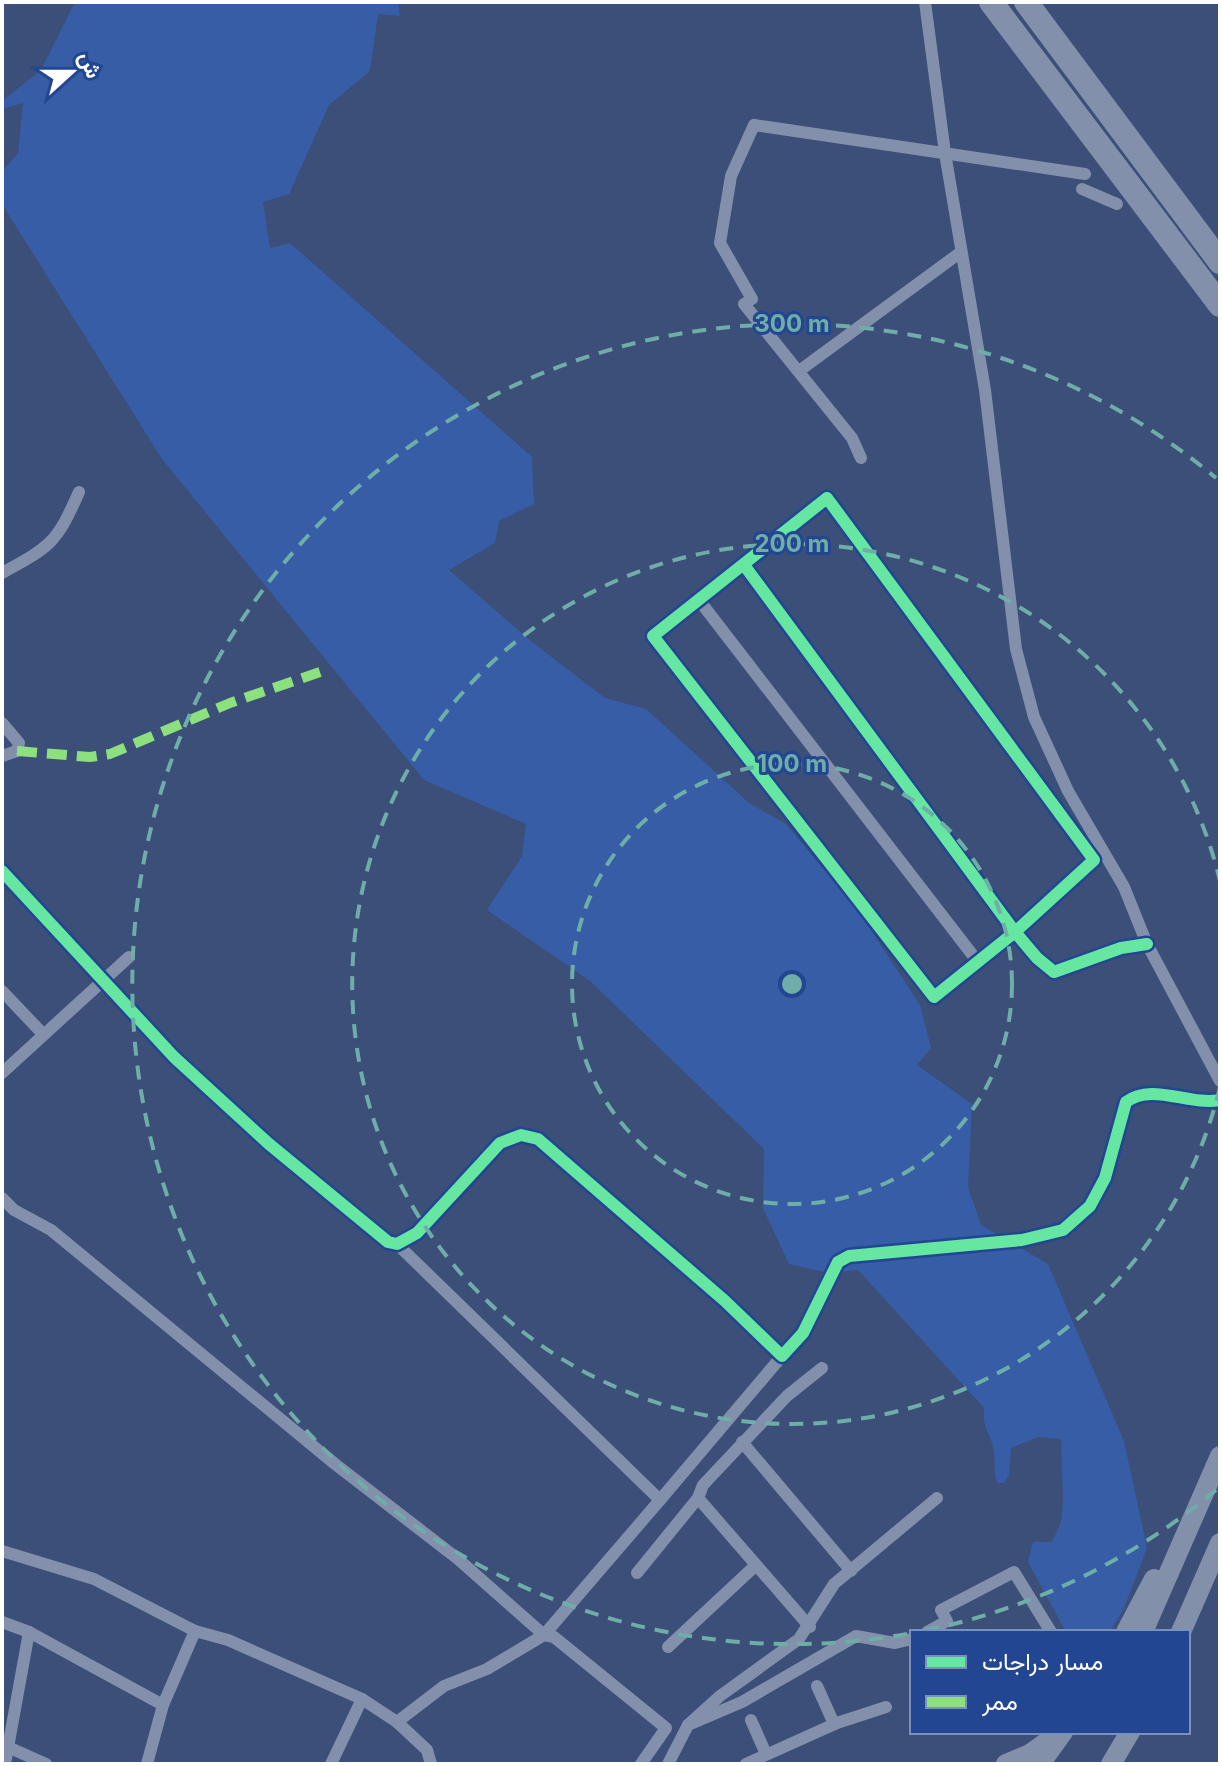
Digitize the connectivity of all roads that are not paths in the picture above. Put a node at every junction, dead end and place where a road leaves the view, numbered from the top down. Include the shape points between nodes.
1 (925, 2) edge
2 (991, 2) edge
3 (1026, 2) edge
4 (945, 153) junction
5 (1085, 174) dead end
6 (1082, 189) dead end
7 (1117, 204) dead end
8 (961, 252) junction
9 (1220, 262) edge
10 (1220, 305) edge
11 (799, 371) junction
12 (861, 458) dead end
13 (79, 492) dead end
14 (744, 565) junction
15 (2, 573) edge
16 (699, 600) junction
17 (2, 723) edge
18 (2, 756) edge
19 (2, 871) edge
20 (1015, 932) junction
21 (1147, 944) junction
22 (129, 957) dead end
23 (978, 962) junction
24 (104, 979) junction
25 (2, 991) edge
26 (43, 1034) junction
27 (2, 1073) edge
28 (1220, 1081) edge
29 (1220, 1100) edge
30 (2, 1198) edge
31 (397, 1244) junction
32 (782, 1356) junction
33 (822, 1368) dead end
34 (742, 1442) junction
35 (1220, 1456) edge
36 (698, 1498) junction
37 (937, 1498) dead end
38 (660, 1500) junction
39 (1197, 1507) junction
40 (1220, 1543) edge
41 (2, 1551) edge
42 (755, 1566) junction
43 (851, 1571) junction
44 (637, 1573) dead end
45 (2, 1622) edge
46 (810, 1627) junction
47 (931, 1630) edge
48 (1050, 1630) edge
49 (1127, 1630) edge
50 (1144, 1630) edge
51 (1182, 1630) edge
52 (195, 1631) junction
53 (29, 1632) junction
54 (544, 1635) junction
55 (910, 1639) edge
56 (668, 1647) dead end
57 (817, 1686) dead end
58 (362, 1699) junction
59 (163, 1705) junction
60 (886, 1707) dead end
61 (751, 1720) dead end
62 (397, 1722) junction
63 (834, 1724) junction
64 (688, 1725) junction
65 (1059, 1734) edge
66 (1061, 1734) edge
67 (1078, 1734) edge
68 (1129, 1734) edge
69 (10, 1748) junction
70 (766, 1754) junction
71 (5, 1764) edge
72 (46, 1764) edge
73 (147, 1764) edge
74 (331, 1764) edge
75 (431, 1764) edge
76 (641, 1764) edge
77 (668, 1764) edge
78 (746, 1764) edge
79 (1006, 1764) edge
80 (1040, 1764) edge
81 (1056, 1764) edge
82 (1111, 1764) edge

1 - 4 street
2 - 10 highway
3 - 9 highway
4 - 5 street
4 - 8 street
4 - 11 street via 754,125 731,176 720,243 752,299 744,304
6 - 7 street
8 - 11 street
8 - 21 street via 985,390 1016,649 1030,703 1068,791 1124,887
11 - 12 street via 852,438
13 - 15 street via 50,547
14 - 16 street
14 - 20 street
14 - 20 street via 827,498 1094,860
16 - 23 street
16 - 23 street via 653,636 934,997
17 - 18 street via 19,743 17,751
19 - 24 street
20 - 21 street via 1054,972
20 - 23 street
21 - 28 street
22 - 24 street
24 - 26 street
24 - 31 street via 174,1057 269,1144
25 - 26 street
26 - 27 street
29 - 32 street via 1204,1103 1144,1093 1126,1102 1105,1178 1090,1206 1063,1230 1022,1240 849,1256 838,1262 803,1333
30 - 54 street via 51,1230 458,1559
31 - 32 street via 417,1233 500,1143 521,1135 538,1139
31 - 38 street
32 - 38 street
33 - 34 street
34 - 36 street via 703,1485
34 - 43 street
35 - 39 main road
36 - 42 street
36 - 44 street
37 - 43 street
38 - 54 street
39 - 49 main road
39 - 50 main road
40 - 51 main road
41 - 52 street via 94,1579
42 - 46 street
42 - 56 street
43 - 46 street via 834,1584
45 - 53 street
46 - 64 street
47 - 48 street via 947,1621 941,1610 1014,1572
52 - 58 street via 228,1640
52 - 59 street
53 - 59 street
53 - 69 street
54 - 62 street via 487,1669 444,1686
54 - 76 street via 554,1637 666,1728
55 - 64 street via 895,1643 856,1636 742,1702
57 - 63 street
58 - 62 street
58 - 74 street
59 - 73 street
60 - 63 street
61 - 70 street
62 - 75 street via 427,1750
63 - 70 street
64 - 77 street
65 - 79 main road
66 - 80 main road
67 - 81 main road
68 - 82 main road
69 - 71 street
69 - 72 street
70 - 78 street

